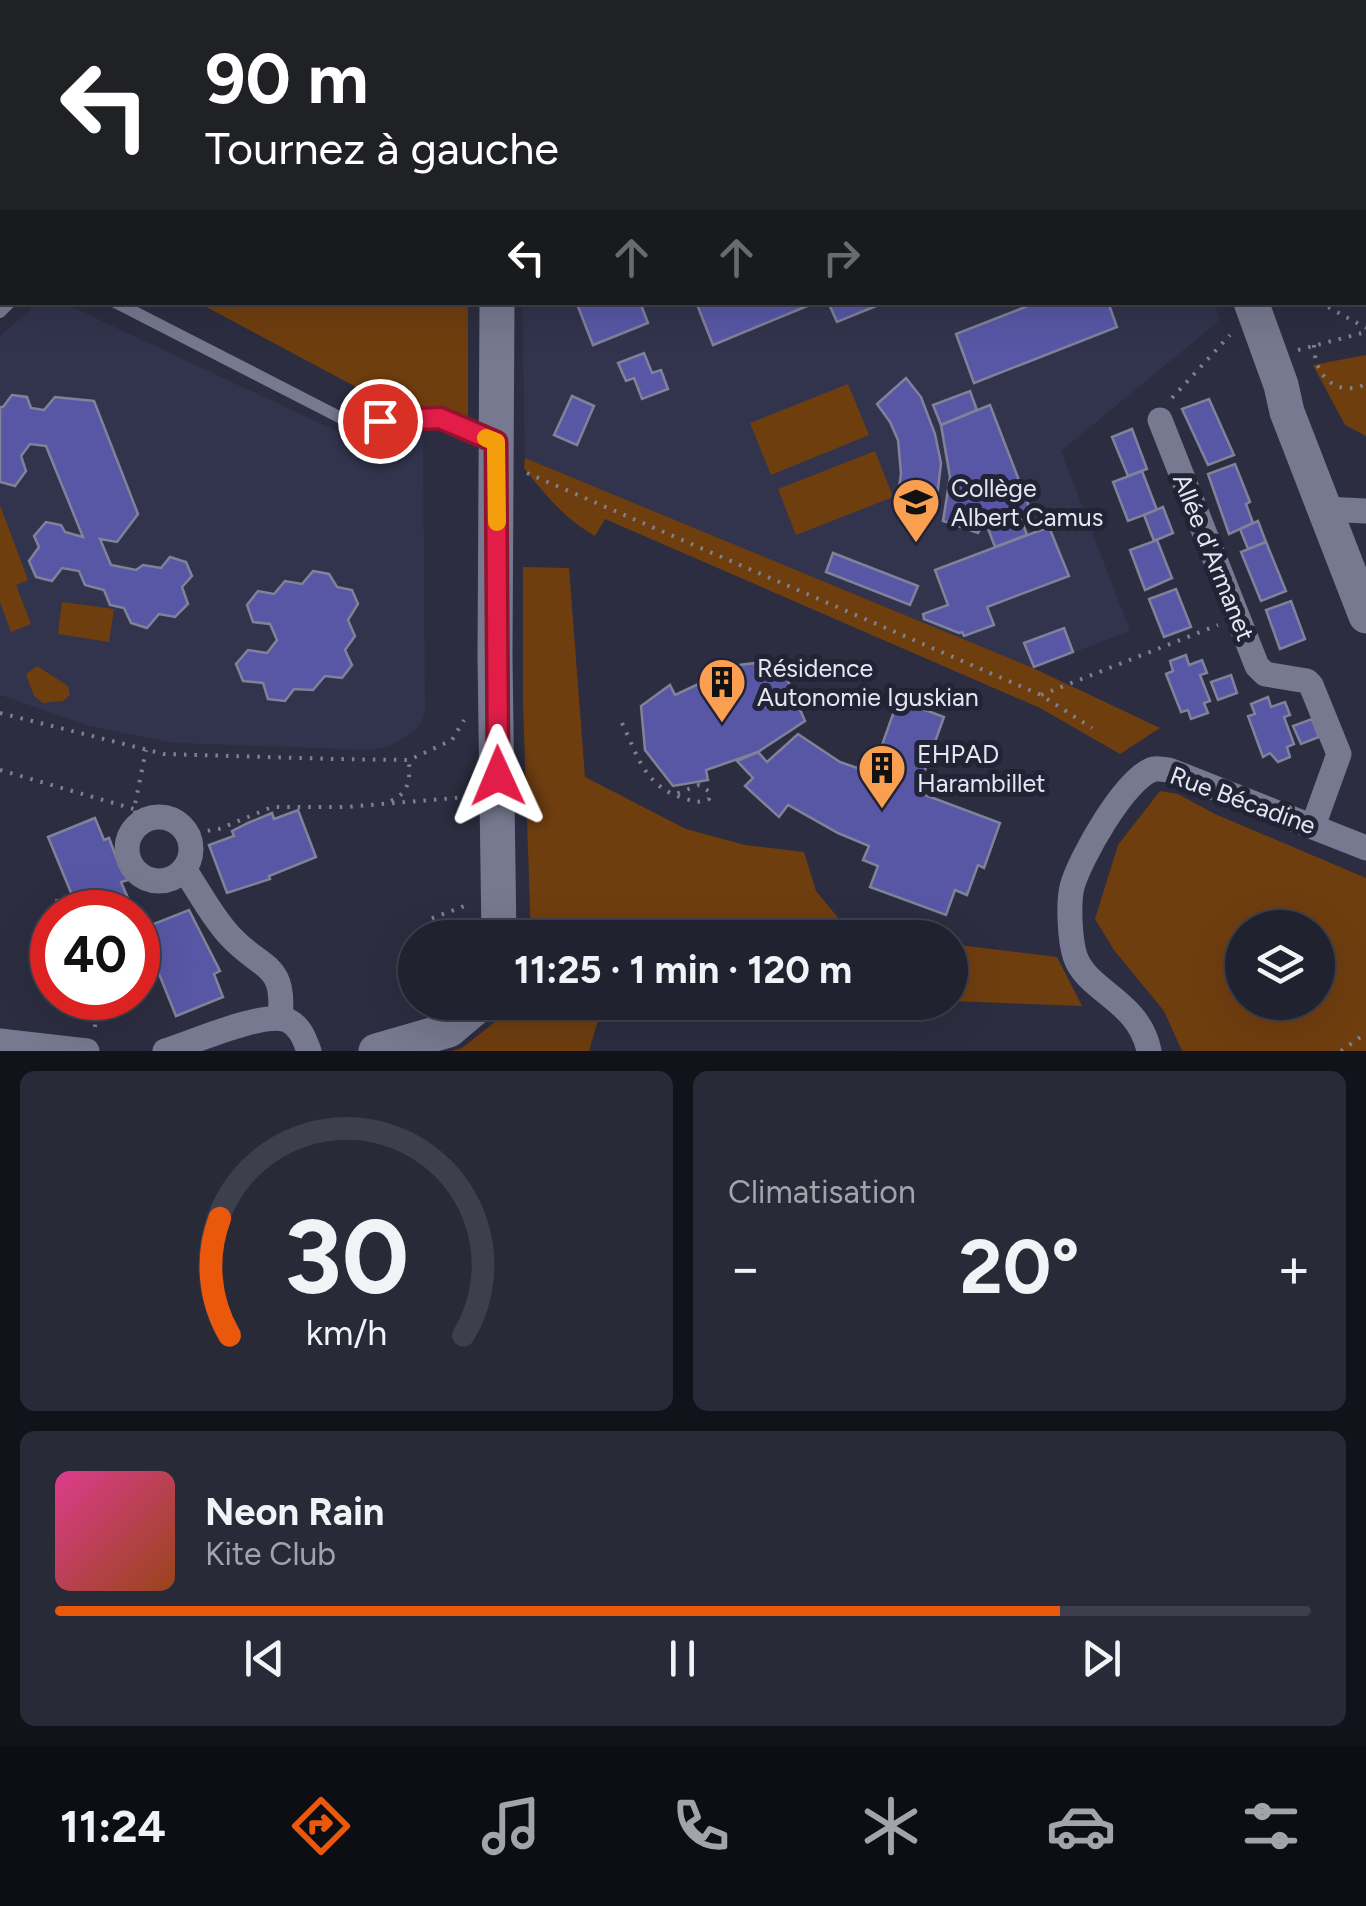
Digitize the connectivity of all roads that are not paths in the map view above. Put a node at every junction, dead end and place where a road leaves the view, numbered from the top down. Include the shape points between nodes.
1 (121, 305) edge
2 (497, 305) edge
3 (1244, 315) edge
4 (1160, 420) road end
5 (496, 442) junction
6 (1324, 509) junction
7 (1366, 511) edge
8 (1366, 616) edge
9 (1313, 826) junction
10 (1366, 848) edge
11 (184, 869) junction
12 (499, 920) edge
13 (280, 1018) junction
14 (461, 1020) edge
15 (0, 1041) edge
16 (91, 1042) edge
17 (165, 1051) edge
18 (308, 1051) edge
19 (376, 1051) edge
20 (1149, 1051) edge

1 - 5 lane via 350,422 440,418
2 - 5 street
3 - 6 street via 1282,385
4 - 9 street, Allée d'Armanet via 1257,666 1265,674 1311,684 1339,754
5 - 12 street
6 - 7 street
6 - 8 street
9 - 10 street, Rue Bécadine
9 - 20 street, Rue Bécadine via 1169,770 1153,770 1122,797 1072,888 1075,956 1135,1018
11 - 11 street via 191,852 187,834 171,819 136,816 126,852 135,872 155,882
11 - 13 street via 230,936 278,976
13 - 17 street
13 - 18 street via 297,1027
14 - 19 street via 449,1030
15 - 16 street

